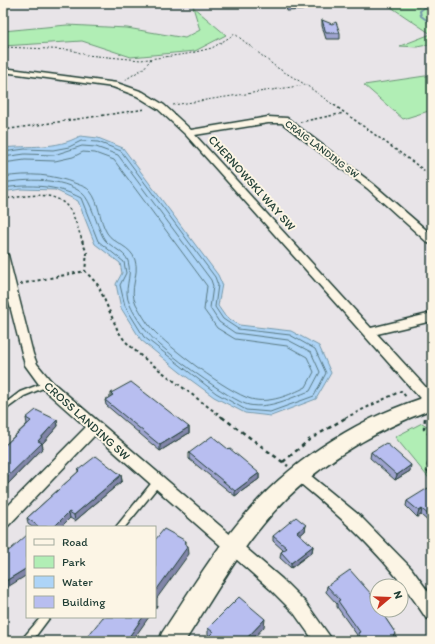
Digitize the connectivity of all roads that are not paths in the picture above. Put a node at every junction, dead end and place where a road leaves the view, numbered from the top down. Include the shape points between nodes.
1 (3, 70) edge
2 (189, 133) junction
3 (432, 241) edge
4 (3, 255) edge
5 (432, 317) edge
6 (369, 332) junction
7 (46, 384) junction
8 (428, 404) edge
9 (3, 408) edge
10 (94, 427) junction
11 (300, 475) junction
12 (157, 482) junction
13 (3, 521) edge
14 (121, 526) edge
15 (233, 548) junction
16 (432, 612) edge
17 (45, 618) edge
18 (26, 641) edge
19 (171, 641) edge
20 (324, 641) edge

1 - 2 street, CHERNOWSKI WAY SW via 84,81 82,85 88,88 105,84 114,85 140,94 161,107
2 - 3 street, CRAIG LANDING SW via 278,119 291,123 370,186
2 - 6 street, CHERNOWSKI WAY SW
4 - 7 street, CROSS LANDING SW via 27,354
5 - 6 street
6 - 8 street, CHERNOWSKI WAY SW
7 - 9 lane via 22,394
7 - 10 street, CROSS LANDING SW
8 - 11 street via 374,424 317,460
10 - 12 street, CROSS LANDING SW
10 - 13 street
11 - 15 street via 258,516
11 - 16 street via 344,512 396,562
12 - 14 lane
12 - 15 street, CROSS LANDING SW
15 - 19 street
15 - 20 street, CROSS LANDING SW via 300,608
17 - 18 lane

